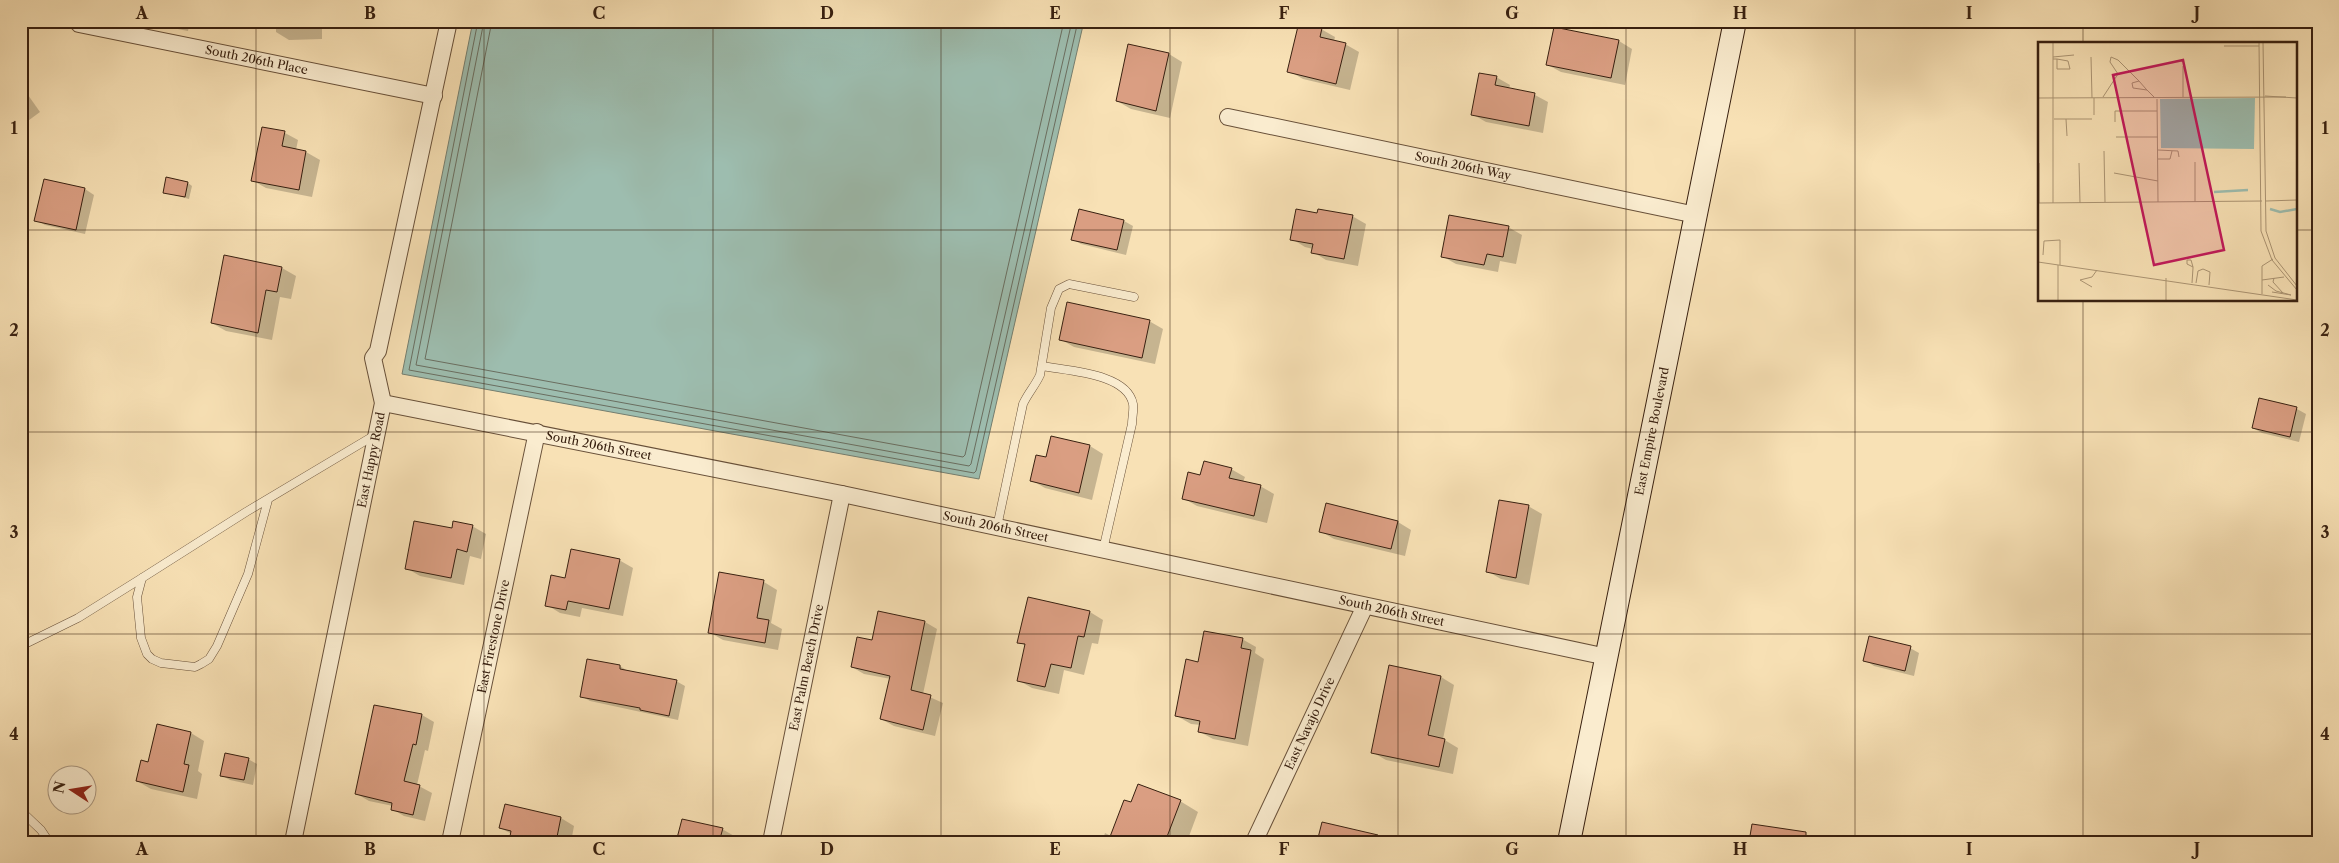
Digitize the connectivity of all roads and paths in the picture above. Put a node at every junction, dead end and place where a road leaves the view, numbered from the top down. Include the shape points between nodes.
1 (449, 21) edge
2 (1735, 21) edge
3 (79, 24) dead end
4 (434, 96) junction
5 (1228, 117) dead end
6 (1696, 215) junction
7 (1134, 297) dead end
8 (1042, 366) junction
9 (383, 403) junction
10 (537, 432) junction
11 (376, 434) junction
12 (842, 494) junction
13 (268, 500) junction
14 (997, 527) junction
15 (1103, 550) junction
16 (142, 578) junction
17 (1365, 606) junction
18 (21, 646) edge
19 (1607, 657) junction
20 (21, 811) edge
21 (49, 842) edge
22 (293, 842) edge
23 (450, 842) edge
24 (771, 842) edge
25 (1254, 842) edge
26 (1569, 842) edge

1 - 4 street, East Happy Road
2 - 6 main road, East Empire Boulevard
3 - 4 street, South 206th Place
4 - 9 street, East Happy Road via 378,351 373,358
5 - 6 street, South 206th Way
6 - 19 main road, East Empire Boulevard
7 - 8 lane via 1069,284 1059,289 1051,308
8 - 14 lane via 1038,380 1023,404
8 - 15 lane via 1112,380 1125,390 1133,404 1132,424
9 - 10 street, South 206th Street
9 - 11 street, East Happy Road
10 - 12 street, South 206th Street
10 - 23 street, East Firestone Drive
11 - 13 lane
11 - 22 street, East Happy Road
12 - 14 street, South 206th Street
12 - 24 street, East Palm Beach Drive
13 - 16 lane
13 - 16 lane via 248,574 217,646 201,664 195,667 161,663 147,654 137,597
14 - 15 street, South 206th Street
15 - 17 street, South 206th Street
16 - 18 lane via 78,618
17 - 19 street, South 206th Street
17 - 25 street, East Navajo Drive
19 - 26 main road, East Empire Boulevard
20 - 21 lane

